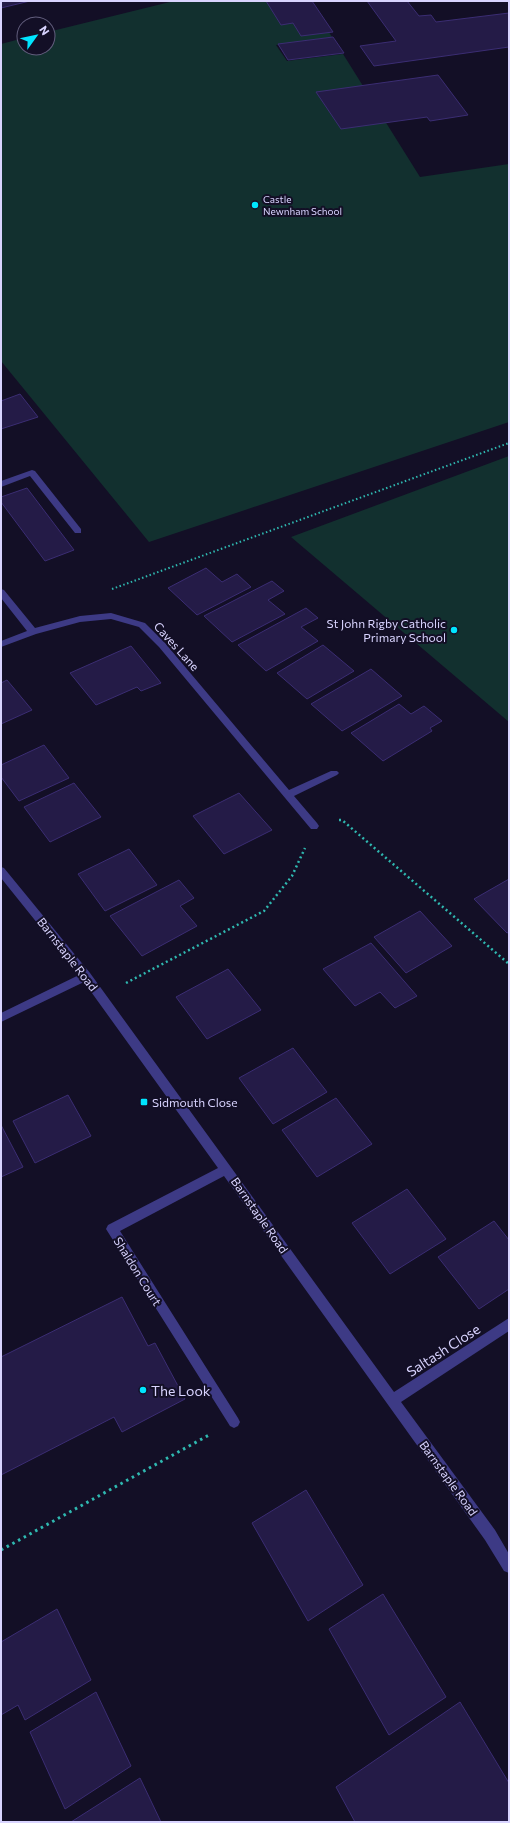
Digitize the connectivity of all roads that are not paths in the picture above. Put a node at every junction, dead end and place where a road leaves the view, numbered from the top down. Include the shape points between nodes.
1 (1, 484) edge
2 (78, 530) dead end
3 (1, 592) edge
4 (33, 632) junction
5 (1, 644) edge
6 (334, 773) dead end
7 (288, 795) junction
8 (314, 826) road end
9 (1, 871) edge
10 (86, 976) junction
11 (1, 1018) edge
12 (227, 1169) junction
13 (509, 1324) edge
14 (393, 1400) junction
15 (234, 1422) road end
16 (509, 1566) edge

1 - 2 street via 32,472
3 - 4 street
4 - 5 street, Caves Lane
4 - 7 street, Caves Lane via 80,619 111,616 142,625 162,645
6 - 7 street
7 - 8 street, Caves Lane
9 - 10 street, Barnstaple Road
10 - 11 street
10 - 12 street, Barnstaple Road
12 - 14 street, Barnstaple Road
12 - 15 street, Shaldon Court via 112,1229
13 - 14 street, Saltash Close
14 - 16 street, Barnstaple Road via 490,1535

